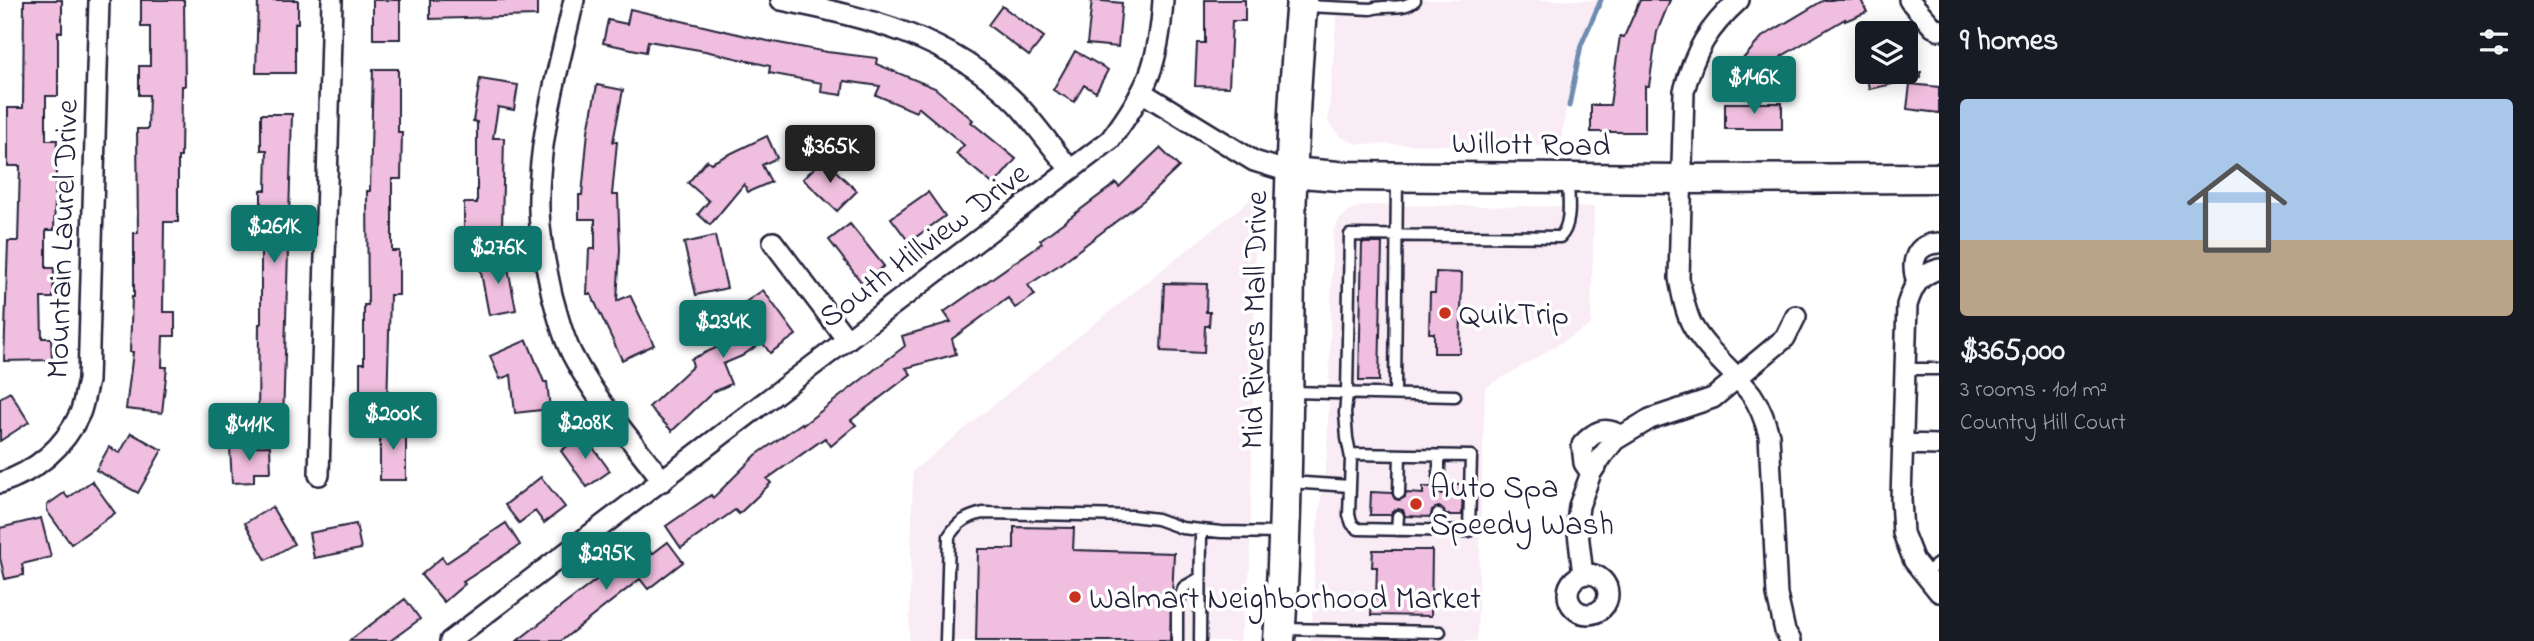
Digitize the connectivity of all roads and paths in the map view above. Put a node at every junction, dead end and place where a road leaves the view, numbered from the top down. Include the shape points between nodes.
1 (99, 0) edge
2 (332, 0) edge
3 (574, 0) edge
4 (780, 0) edge
5 (1163, 0) edge
6 (1415, 0) edge
7 (1740, 0) edge
8 (1909, 0) edge
9 (1301, 3) edge
10 (1939, 30) edge
11 (1143, 93) junction
12 (1070, 169) junction
13 (1290, 172) junction
14 (1397, 177) junction
15 (1568, 178) junction
16 (1939, 178) edge
17 (1682, 180) junction
18 (1396, 235) junction
19 (773, 242) dead end
20 (1939, 243) edge
21 (1939, 269) edge
22 (1917, 282) junction
23 (1796, 316) dead end
24 (847, 340) junction
25 (1905, 369) junction
26 (1939, 369) edge
27 (1737, 378) junction
28 (1287, 392) junction
29 (1347, 393) junction
30 (1395, 394) junction
31 (1455, 396) dead end
32 (1903, 444) junction
33 (1939, 445) edge
34 (1351, 454) junction
35 (1400, 455) junction
36 (1439, 456) junction
37 (319, 475) dead end
38 (663, 481) junction
39 (1285, 481) junction
40 (0, 483) edge
41 (1350, 486) junction
42 (1439, 487) dead end
43 (1399, 493) dead end
44 (1438, 514) dead end
45 (1398, 516) dead end
46 (1201, 530) junction
47 (1397, 530) junction
48 (1438, 530) junction
49 (1284, 533) junction
50 (1931, 568) edge
51 (1583, 575) dead end
52 (1200, 578) junction
53 (1939, 592) edge
54 (1440, 632) dead end
55 (1348, 636) edge
56 (1277, 637) edge
57 (450, 641) edge
58 (946, 641) edge
59 (1177, 641) edge
60 (1200, 641) edge
61 (1791, 641) edge

1 - 40 street, Mountain Laurel Drive via 88,381 80,412 65,437 44,461
2 - 37 street
3 - 38 street via 541,164 539,211 545,267 574,359
4 - 12 street via 861,17 943,49 1016,103
5 - 11 street, South Hillview Drive via 1154,65
6 - 9 lane via 1401,7 1371,9
7 - 17 street via 1710,30 1692,64 1684,91
8 - 10 street
9 - 13 main road, Mid Rivers Mall Drive
11 - 12 street, South Hillview Drive via 1110,140
11 - 13 street, Willott Road via 1254,161
12 - 24 street, South Hillview Drive
13 - 14 main road, Willott Road
13 - 28 main road, Mid Rivers Mall Drive
14 - 15 main road, Willott Road
14 - 18 lane
15 - 17 main road, Willott Road
15 - 18 lane via 1568,220 1560,237
16 - 17 main road, Willott Road
17 - 27 street via 1679,278 1684,302 1692,324
18 - 29 lane via 1350,234
18 - 30 lane
19 - 24 street
20 - 22 street via 1916,253 1913,269
21 - 22 street
22 - 25 street via 1907,305
23 - 27 street via 1786,338
24 - 38 street, South Hillview Drive
25 - 26 lane
25 - 32 street
27 - 51 street via 1713,398 1650,419 1621,436 1603,455 1579,506
27 - 61 street via 1763,413 1769,435 1777,595
28 - 29 lane
28 - 39 main road, Mid Rivers Mall Drive
29 - 30 lane
29 - 34 lane
30 - 31 lane
32 - 33 street
32 - 50 street via 1903,533 1914,561
34 - 35 lane
34 - 41 lane
35 - 36 lane
35 - 43 lane
36 - 42 lane
36 - 48 lane via 1471,456 1469,531
38 - 57 street, South Hillview Drive
39 - 41 lane
39 - 49 main road, Mid Rivers Mall Drive
41 - 47 lane via 1352,524 1358,529
44 - 48 lane
45 - 47 lane
46 - 49 lane
46 - 52 lane
46 - 58 lane via 1132,516 966,516 949,536
47 - 48 lane
49 - 56 main road, Mid Rivers Mall Drive
50 - 53 street
52 - 59 lane via 1184,587 1180,596
52 - 60 lane
54 - 55 lane
55 - 56 lane

